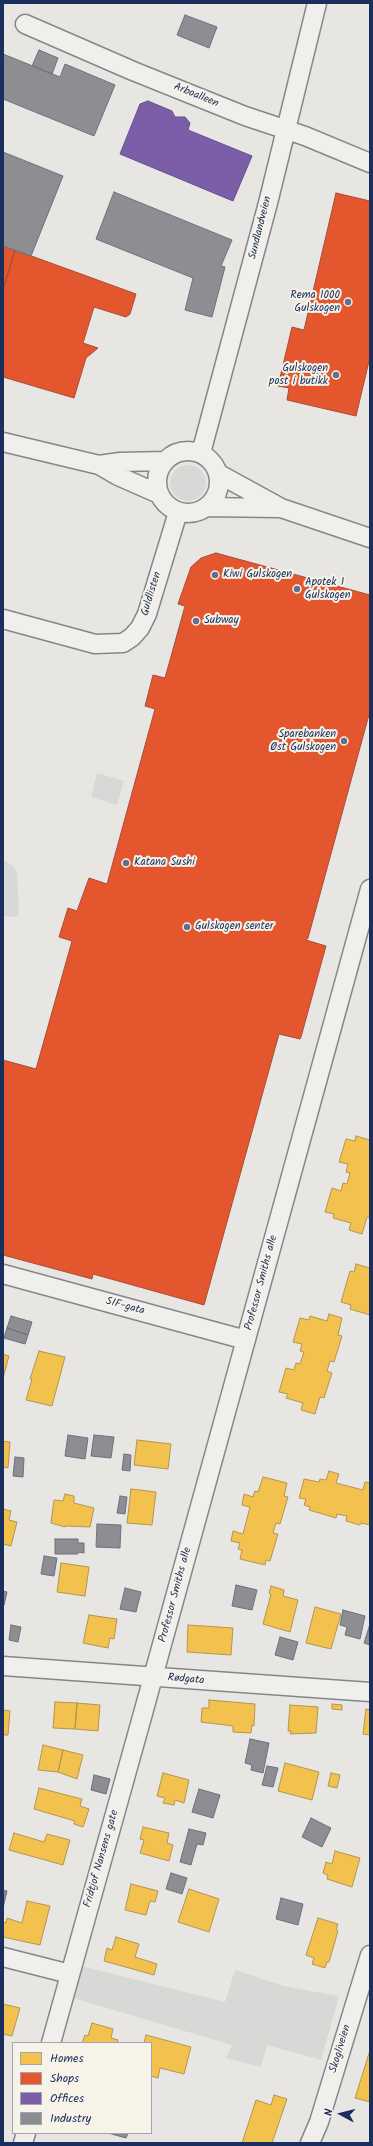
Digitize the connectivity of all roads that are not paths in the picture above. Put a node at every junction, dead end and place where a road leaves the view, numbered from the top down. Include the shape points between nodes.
1 (317, 3) edge
2 (25, 24) dead end
3 (285, 129) junction
4 (370, 164) edge
5 (3, 442) edge
6 (202, 453) junction
7 (165, 461) junction
8 (99, 465) junction
9 (219, 474) junction
10 (159, 494) junction
11 (208, 507) junction
12 (281, 508) junction
13 (178, 512) junction
14 (370, 538) edge
15 (3, 619) edge
16 (370, 889) edge
17 (3, 1274) edge
18 (246, 1340) junction
19 (3, 1666) edge
20 (154, 1676) junction
21 (370, 1692) edge
22 (370, 1955) edge
23 (3, 1957) edge
24 (70, 1974) junction
25 (51, 2042) edge
26 (310, 2143) edge

1 - 3 street, Sundlandveien
2 - 3 street, Arboalleen via 133,71 245,116
3 - 4 street, Arboalleen
3 - 6 street, Sundlandveien
5 - 8 street
6 - 7 street via 179,452
6 - 9 street via 210,459
7 - 8 street
7 - 10 street via 157,476
8 - 10 street
9 - 11 street via 218,492
9 - 12 street
10 - 13 street via 170,508
11 - 12 street
11 - 13 street via 188,514
12 - 14 street
13 - 15 street, Guldlisten via 147,614 132,637 122,643 95,644
16 - 18 street, Professor Smiths alle
17 - 18 street, SIF-gata
18 - 20 street, Professor Smiths alle
19 - 20 street, Rødgata
20 - 21 street, Rødgata
20 - 24 street, Fridtjof Nansens gate
22 - 26 street, Skogliveien via 319,2122
23 - 24 street
24 - 25 street, Fridtjof Nansens gate

